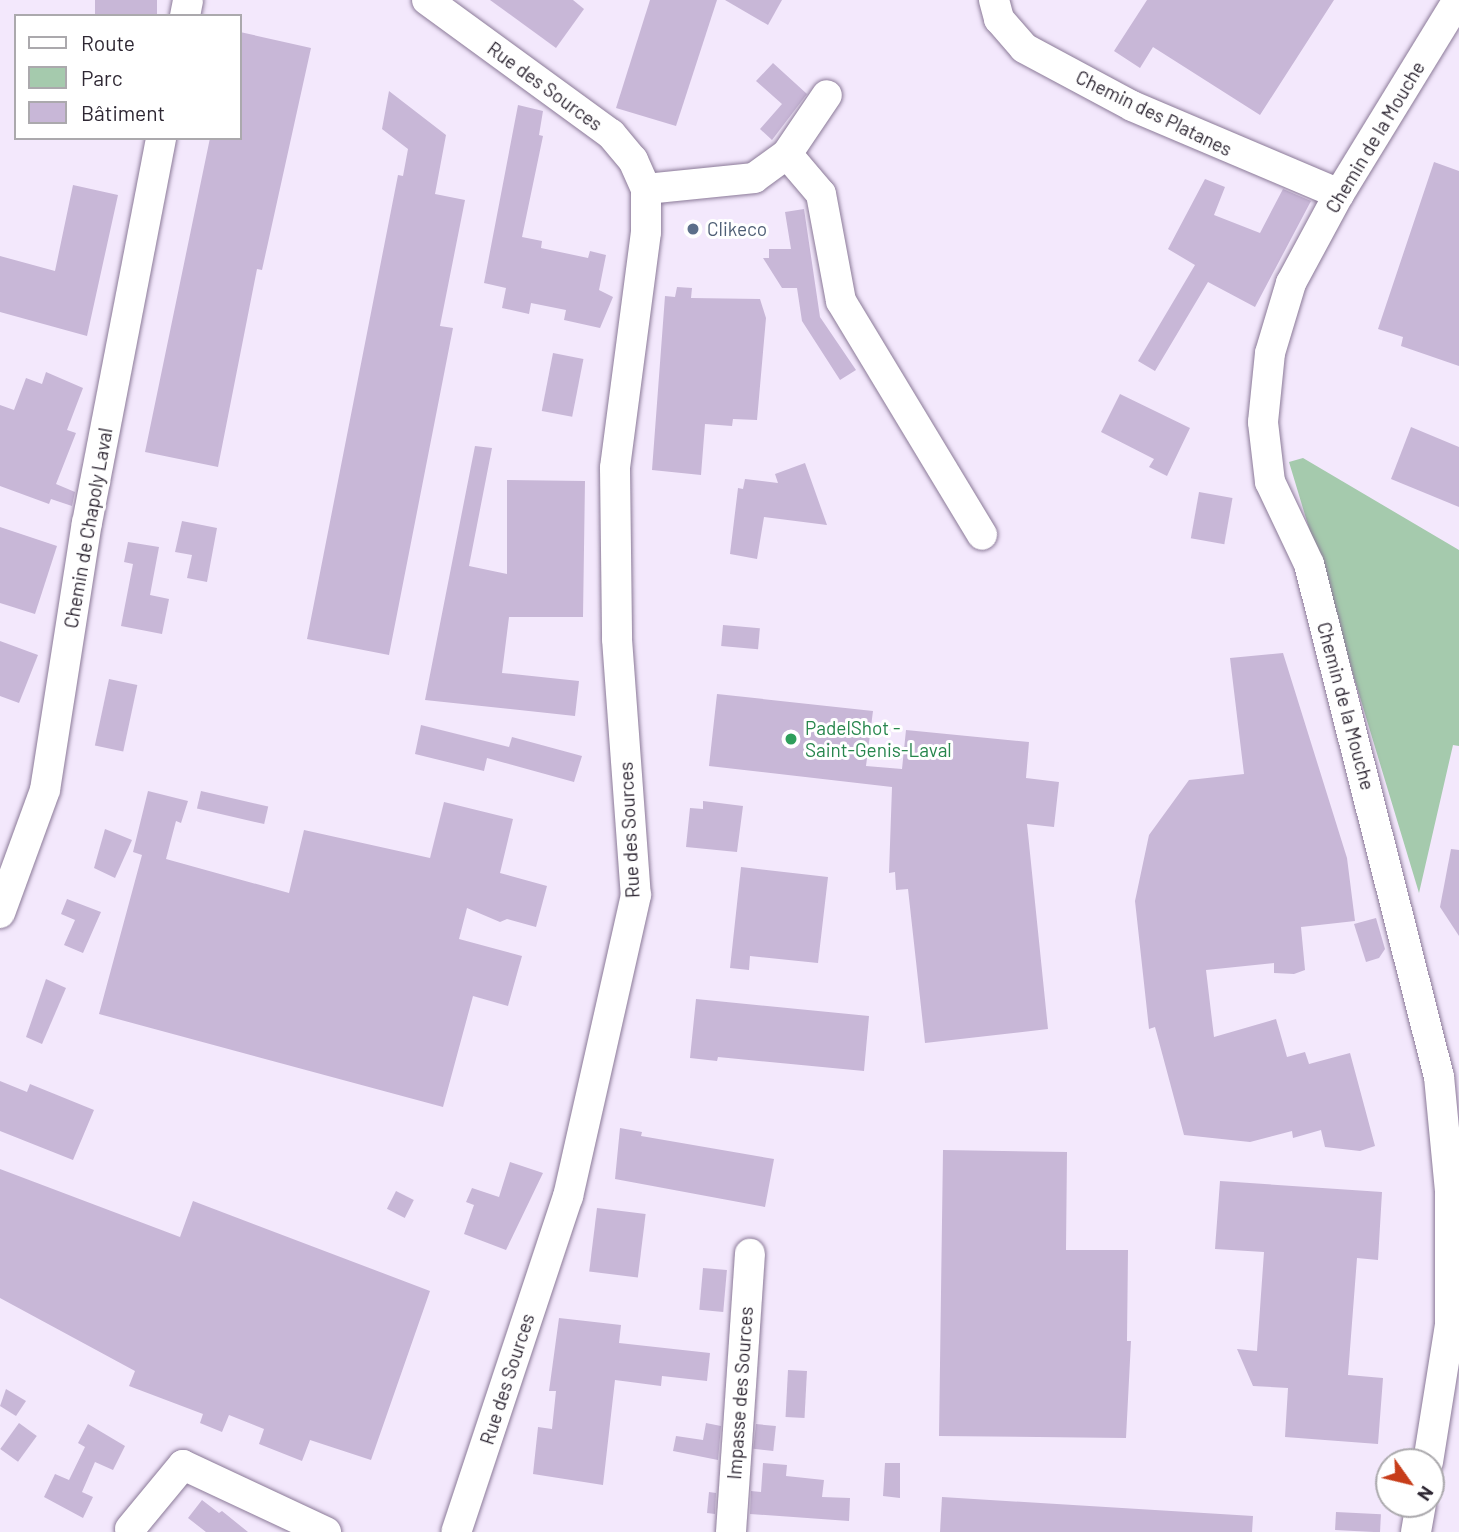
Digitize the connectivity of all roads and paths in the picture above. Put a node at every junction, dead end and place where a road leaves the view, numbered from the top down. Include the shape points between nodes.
1 (427, 0) edge
2 (994, 0) edge
3 (1458, 0) edge
4 (827, 95) dead end
5 (161, 140) edge
6 (788, 154) junction
7 (646, 189) junction
8 (1339, 194) junction
9 (982, 535) dead end
10 (0, 913) edge
11 (750, 1255) dead end
12 (1430, 1448) edge
13 (131, 1529) dead end
14 (326, 1532) edge
15 (456, 1532) edge
16 (731, 1532) edge

1 - 7 street, Rue des Sources via 611,134 633,160
2 - 8 street, Chemin des Platanes via 999,19 1024,48 1132,107
3 - 8 street, Chemin de la Mouche
4 - 6 street
5 - 10 street, Chemin de Chapoly Laval via 87,523 45,790
6 - 7 street via 754,178
6 - 9 street via 821,194 841,301
7 - 15 street, Rue des Sources via 646,232 615,478 617,639 636,895 568,1196
8 - 12 street, Chemin de la Mouche via 1278,317 1263,422 1270,482 1309,564 1415,967 1439,1077 1450,1191 1451,1325
11 - 16 street, Impasse des Sources
13 - 14 street via 183,1465

